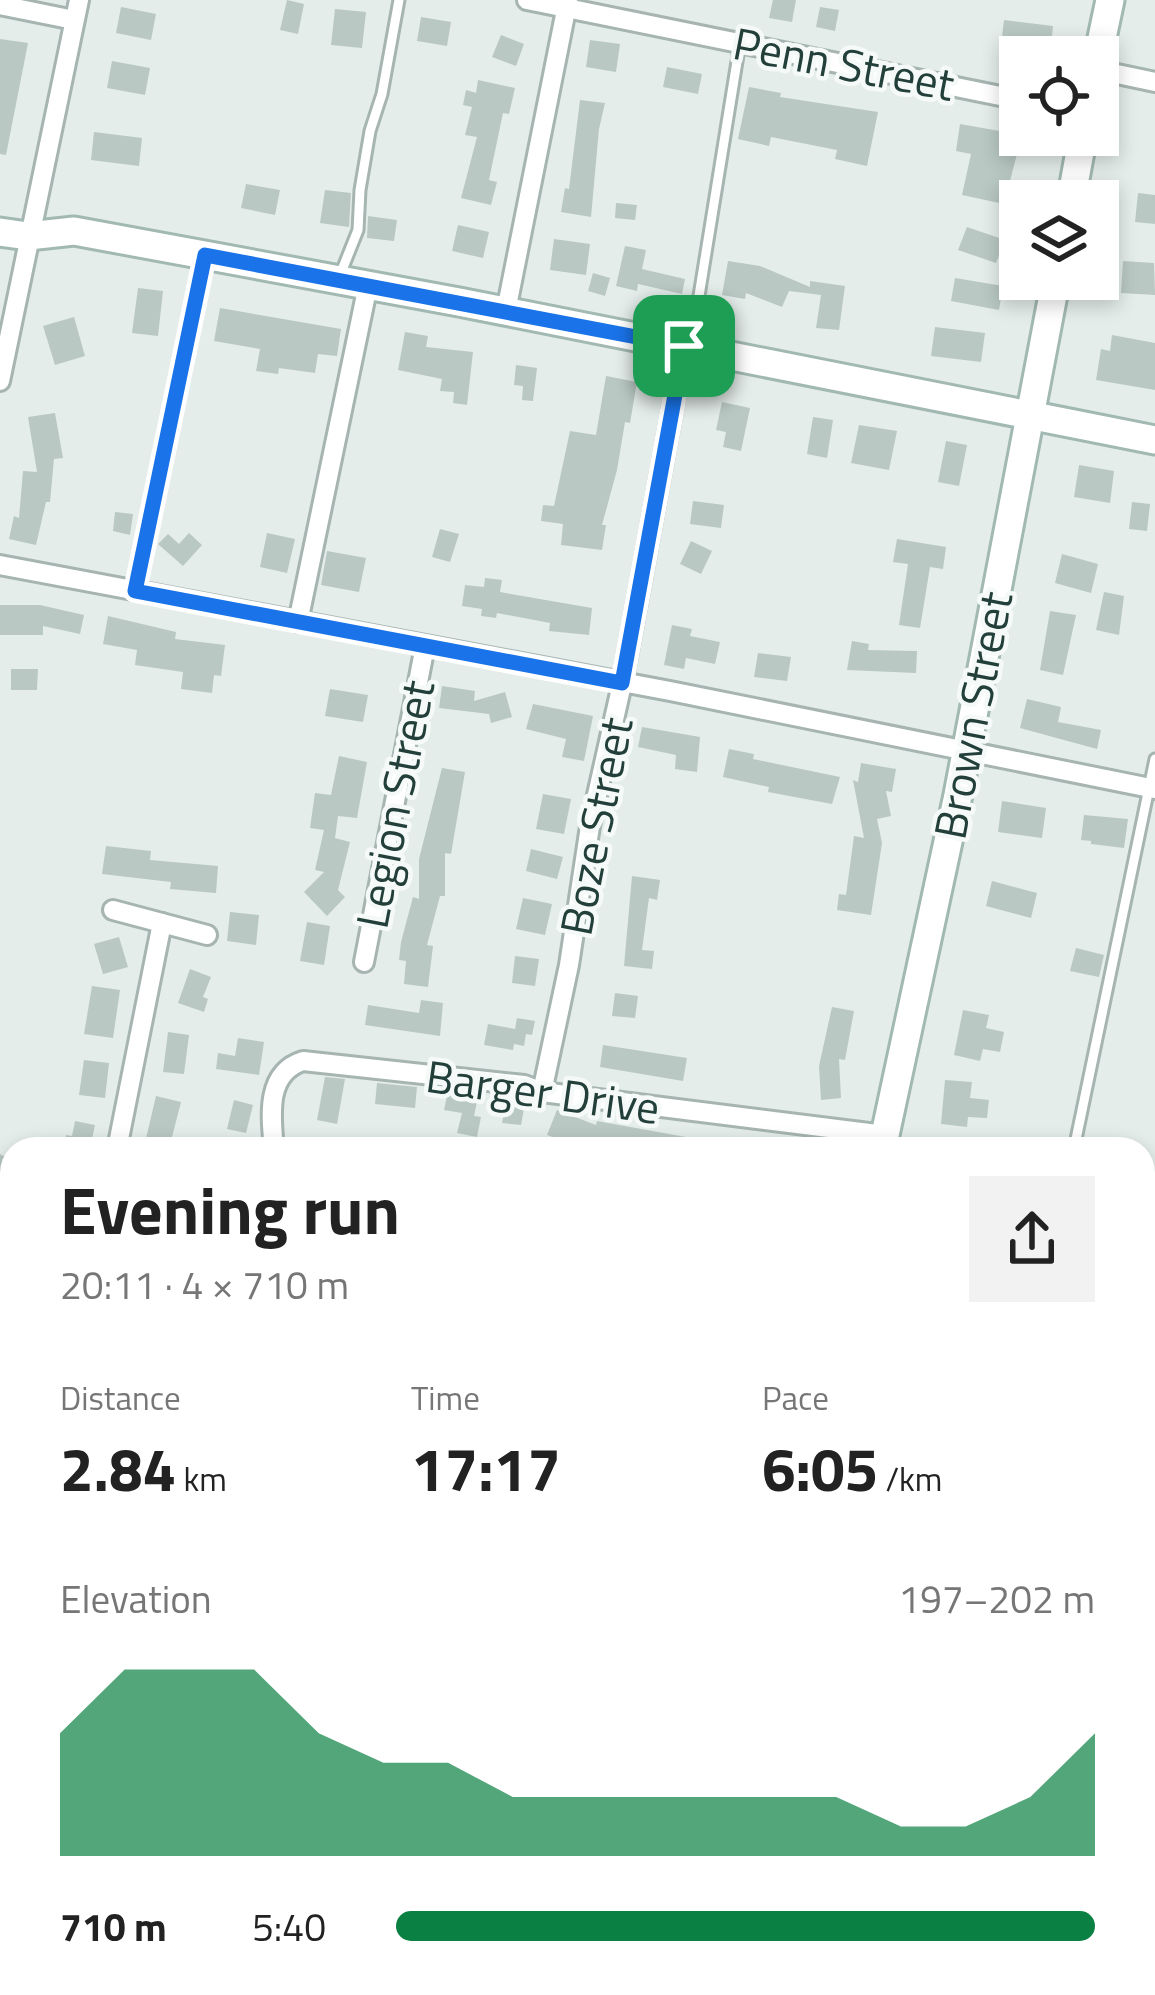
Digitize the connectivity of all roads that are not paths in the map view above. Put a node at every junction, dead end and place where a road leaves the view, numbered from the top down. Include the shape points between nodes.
1 (399, 0) edge
2 (527, 0) edge
3 (1110, 0) edge
4 (0, 5) edge
5 (567, 5) edge
6 (76, 10) edge
7 (1102, 36) edge
8 (740, 43) junction
9 (1119, 74) edge
10 (1155, 82) edge
11 (999, 96) edge
12 (14, 234) edge
13 (205, 255) junction
14 (339, 280) junction
15 (368, 285) junction
16 (1052, 300) edge
17 (506, 311) junction
18 (684, 346) junction
19 (0, 381) edge
20 (1030, 416) junction
21 (1155, 440) edge
22 (0, 565) edge
23 (135, 591) junction
24 (298, 622) junction
25 (424, 646) junction
26 (622, 683) junction
27 (966, 752) junction
28 (1155, 759) edge
29 (1152, 789) edge
30 (113, 910) dead end
31 (163, 923) junction
32 (207, 934) dead end
33 (364, 962) dead end
34 (542, 1092) junction
35 (119, 1137) edge
36 (273, 1137) edge
37 (850, 1137) edge
38 (885, 1137) edge
39 (1078, 1137) edge

1 - 14 lane via 358,230
2 - 5 street, Penn Street
3 - 7 street
4 - 6 street
5 - 8 street, Penn Street
5 - 17 street
6 - 12 street
8 - 11 street, Penn Street
8 - 18 lane
9 - 10 street
12 - 13 street via 74,231
12 - 19 street
13 - 14 street
13 - 23 lane
14 - 15 street
15 - 17 street
15 - 24 street
16 - 20 street, Brown Street
17 - 18 street
18 - 20 street
18 - 26 street, Boze Street
20 - 21 street
20 - 27 street, Brown Street
22 - 23 street
23 - 24 street
24 - 25 street
25 - 26 street
25 - 33 street, Legion Street
26 - 27 street
26 - 34 street, Boze Street
27 - 29 street
27 - 38 street, Brown Street
28 - 29 lane
29 - 39 lane
30 - 31 street
31 - 32 street
31 - 35 street
34 - 36 street, Barger Drive via 303,1061 277,1083
34 - 37 street, Barger Drive

